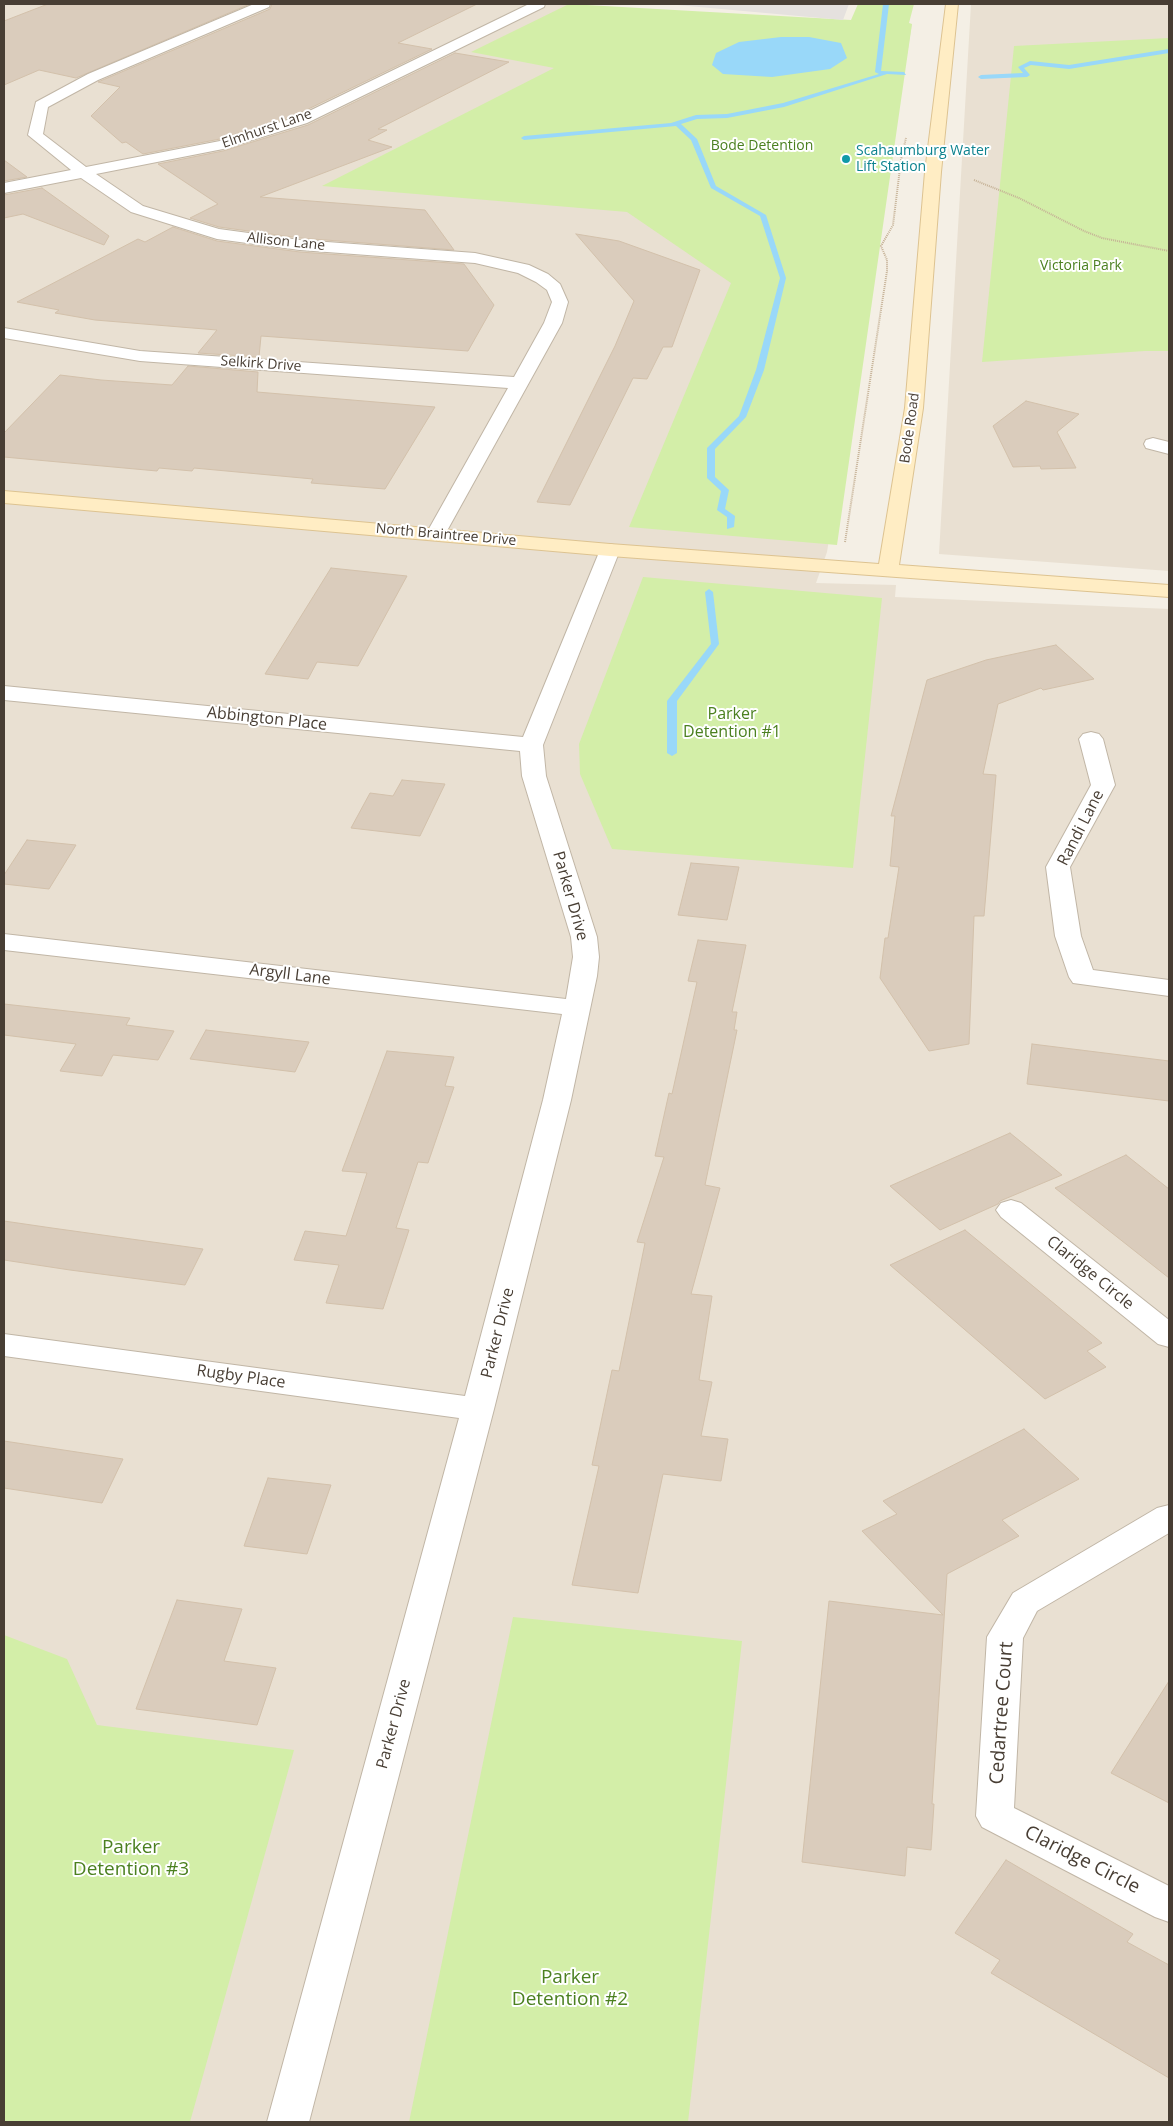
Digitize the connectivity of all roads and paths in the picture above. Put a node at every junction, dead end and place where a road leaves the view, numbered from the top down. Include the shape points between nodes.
1 (264, 4) edge
2 (539, 4) edge
3 (952, 4) edge
4 (908, 131) dead end
5 (84, 173) junction
6 (974, 180) dead end
7 (4, 188) edge
8 (1169, 251) edge
9 (4, 333) edge
10 (520, 383) junction
11 (4, 497) edge
12 (436, 534) junction
13 (844, 548) dead end
14 (610, 550) junction
15 (888, 570) junction
16 (1169, 591) edge
17 (4, 693) edge
18 (1091, 739) dead end
19 (531, 746) junction
20 (4, 942) edge
21 (1169, 988) edge
22 (577, 1008) junction
23 (1011, 1210) dead end
24 (1169, 1336) edge
25 (4, 1345) edge
26 (478, 1409) junction
27 (1169, 1517) edge
28 (995, 1816) joint
29 (1169, 1905) edge
30 (288, 2122) edge

1 - 5 street, Allison Lane via 93,77 41,105 35,136
2 - 5 street, Elmhurst Lane via 302,120 224,145
3 - 15 street, Bode Road via 933,172 914,408
4 - 13 path via 901,160 894,226 881,246 887,270
5 - 7 street, Elmhurst Lane
5 - 10 street, Allison Lane via 137,209 217,234 300,245 475,258 502,262 542,278 558,296 558,310
6 - 8 path via 1102,238
9 - 10 street, Selkirk Drive via 140,356
10 - 12 street, Allison Lane
11 - 12 street, North Braintree Drive
12 - 14 street, North Braintree Drive
14 - 15 street, North Braintree Drive
14 - 19 street, Parker Drive
15 - 16 street
17 - 19 street, Abbington Place
18 - 21 street, Randi Lane via 1103,785 1058,867 1068,936 1082,977
19 - 22 street, Parker Drive via 534,776 584,937 586,958
20 - 22 street, Argyll Lane
22 - 26 street, Parker Drive via 557,1100
23 - 24 street, Claridge Circle
25 - 26 street, Rugby Place
26 - 30 street, Parker Drive
27 - 28 street, Cedartree Court via 1025,1602 1005,1637
28 - 29 street, Claridge Circle

